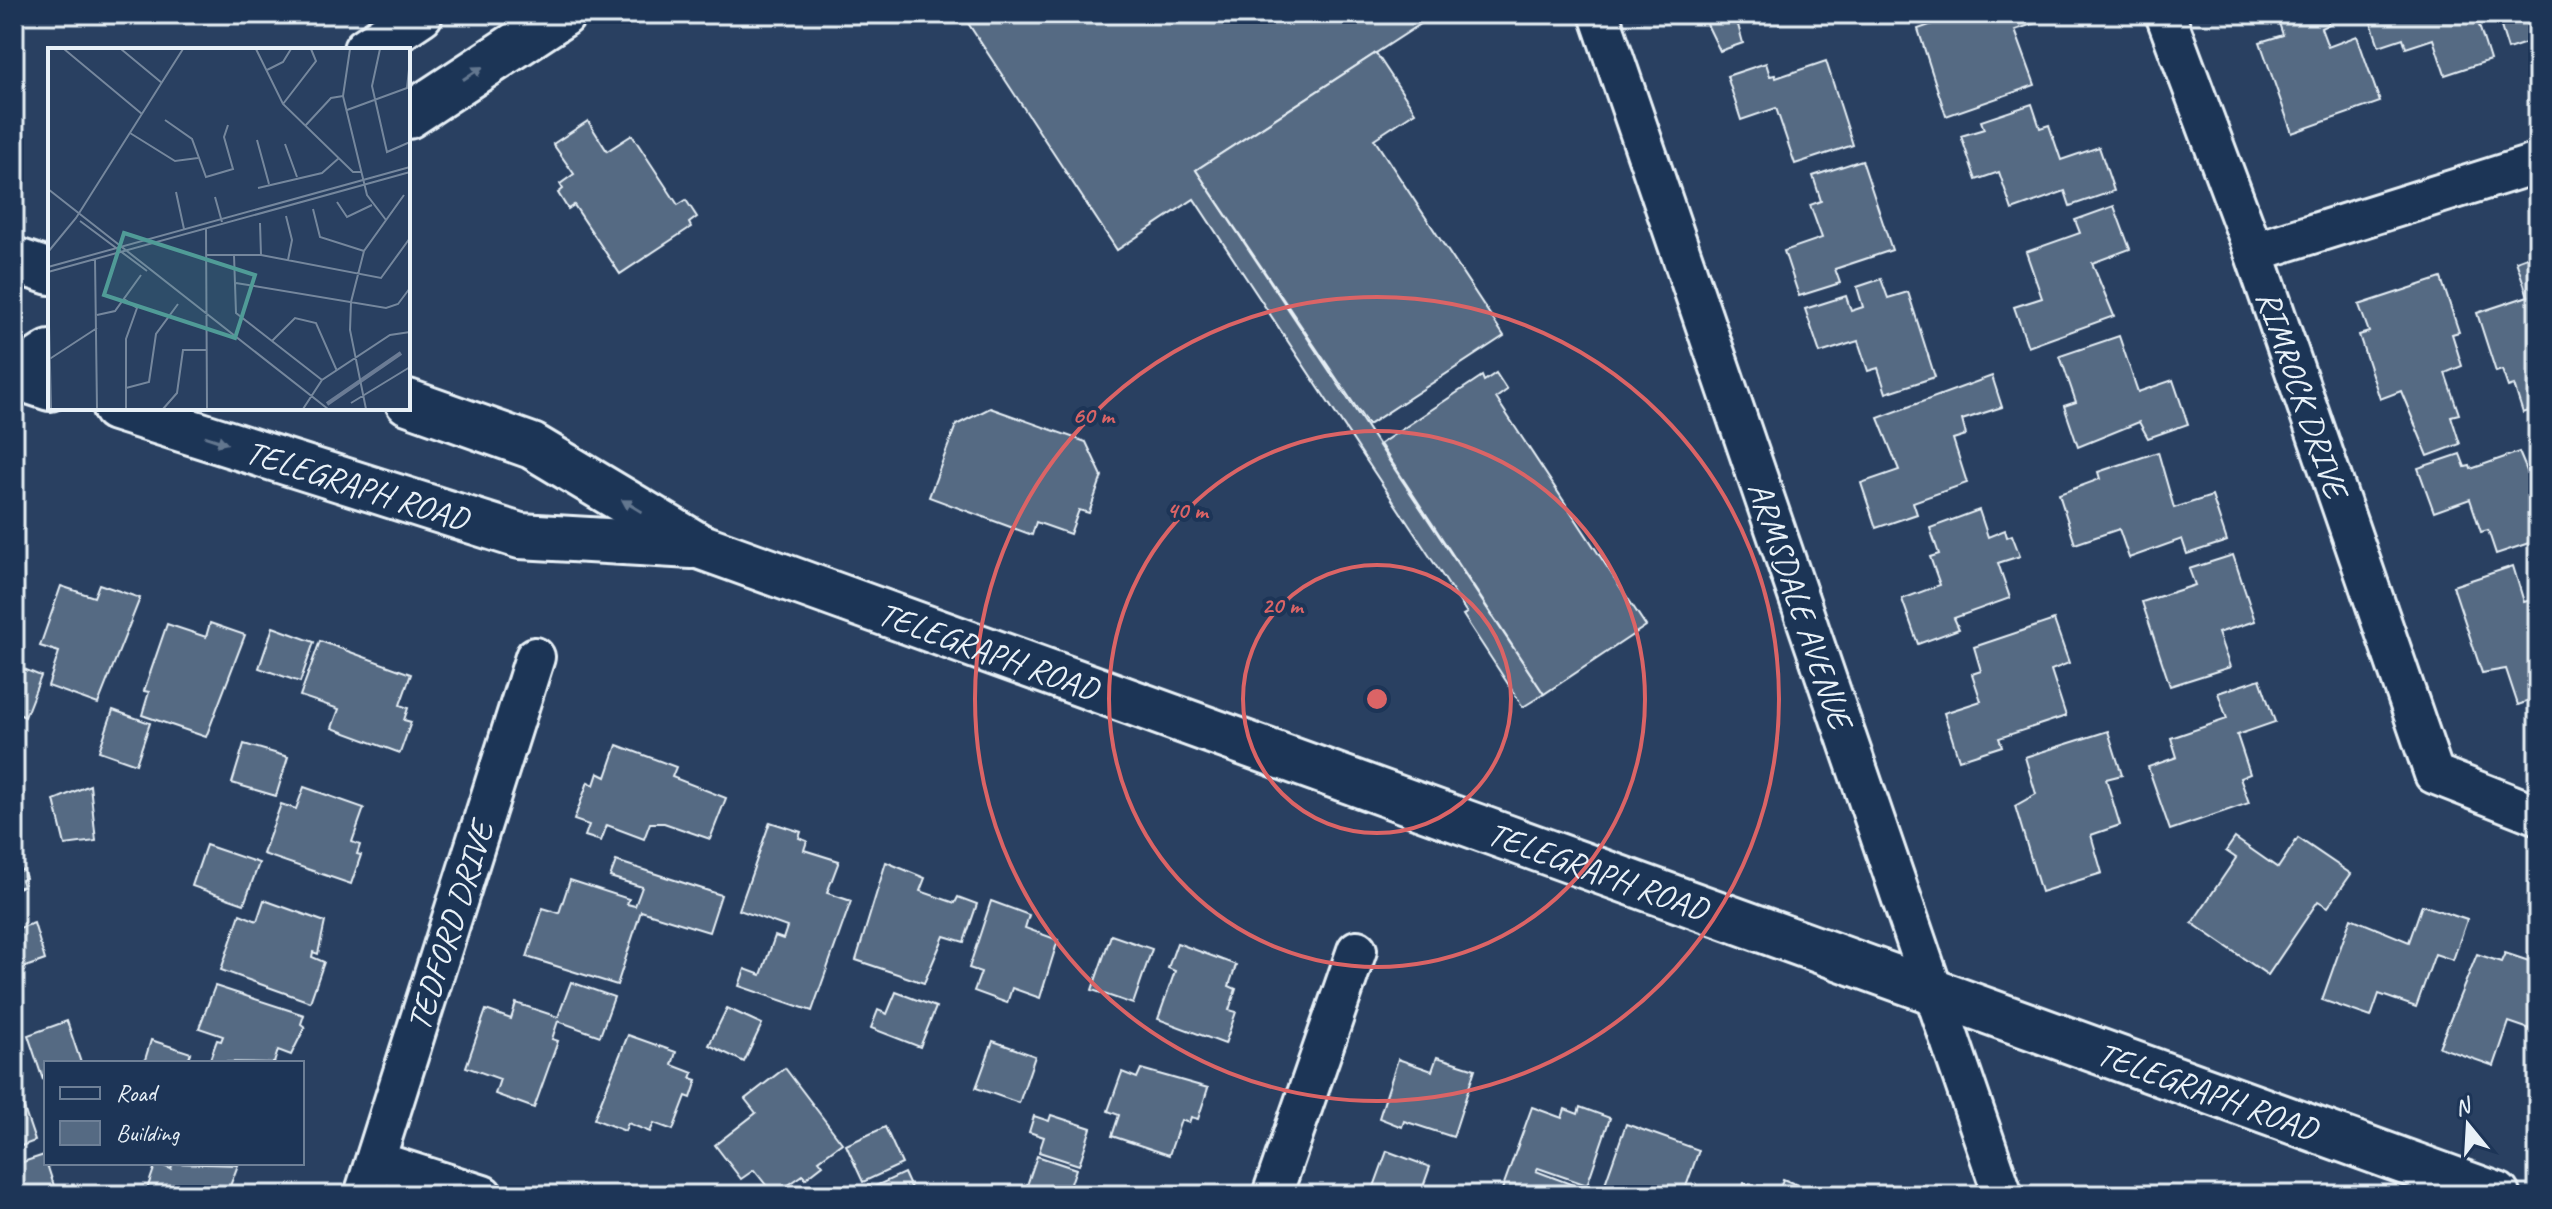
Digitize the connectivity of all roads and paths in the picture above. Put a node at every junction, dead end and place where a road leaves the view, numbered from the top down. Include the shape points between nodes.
1 (420, 14) edge
2 (563, 14) edge
3 (1599, 14) edge
4 (2165, 14) edge
5 (369, 48) edge
6 (410, 115) edge
7 (2538, 163) edge
8 (2254, 252) junction
9 (48, 354) edge
10 (14, 376) edge
11 (48, 387) edge
12 (410, 391) edge
13 (410, 403) edge
14 (121, 410) edge
15 (478, 426) junction
16 (699, 546) junction
17 (535, 657) dead end
18 (2538, 815) edge
19 (1357, 950) dead end
20 (1937, 995) junction
21 (370, 1178) edge
22 (483, 1195) edge
23 (1272, 1195) edge
24 (2003, 1195) edge
25 (2497, 1195) edge

1 - 5 main road
6 -> 2 main road
3 - 20 street, ARMSDALE AVENUE
4 - 8 street, RIMROCK DRIVE
7 - 8 street
8 - 18 street, RIMROCK DRIVE via 2434,774
9 - 10 main road
10 - 11 main road
12 - 15 main road
13 - 15 main road, TELEGRAPH ROAD
14 -> 16 main road, TELEGRAPH ROAD via 520,536
16 -> 15 main road, TELEGRAPH ROAD via 532,446
16 - 20 main road, TELEGRAPH ROAD
17 - 21 street, TEDFORD DRIVE
19 - 23 street
20 - 24 street, ARMSDALE AVENUE
20 - 25 main road, TELEGRAPH ROAD
21 - 22 street

